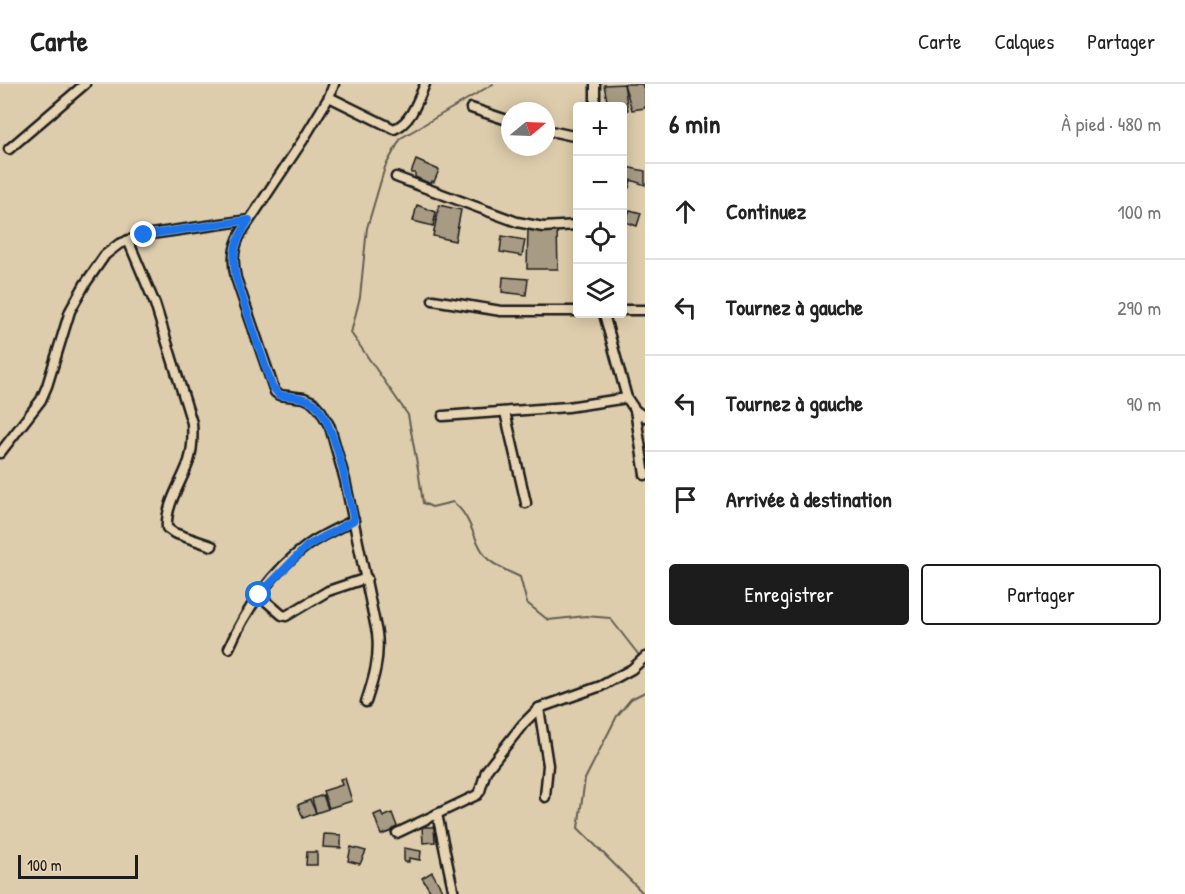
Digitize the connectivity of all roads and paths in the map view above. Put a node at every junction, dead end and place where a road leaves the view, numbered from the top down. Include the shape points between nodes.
1 (86, 84) edge
2 (334, 84) edge
3 (425, 84) edge
4 (595, 84) edge
5 (329, 98) junction
6 (595, 102) edge
7 (471, 108) dead end
8 (501, 119) edge
9 (555, 132) edge
10 (573, 135) edge
11 (9, 149) dead end
12 (396, 177) dead end
13 (249, 220) junction
14 (573, 225) edge
15 (128, 240) junction
16 (433, 300) dead end
17 (627, 310) edge
18 (645, 310) edge
19 (573, 311) edge
20 (605, 318) edge
21 (627, 398) junction
22 (634, 410) junction
23 (506, 412) junction
24 (443, 416) dead end
25 (645, 417) edge
26 (0, 453) edge
27 (645, 475) edge
28 (526, 503) dead end
29 (354, 520) junction
30 (212, 546) dead end
31 (367, 578) junction
32 (259, 595) junction
33 (229, 648) dead end
34 (645, 657) edge
35 (366, 702) dead end
36 (539, 708) junction
37 (545, 797) dead end
38 (437, 814) junction
39 (397, 833) dead end
40 (454, 894) edge

1 - 11 street
2 - 5 street
3 - 5 street via 409,117 394,129
4 - 6 street
5 - 13 street
7 - 8 street
9 - 10 street
12 - 14 street via 517,222 543,227
13 - 15 street
13 - 29 street via 236,242 232,261 272,386 279,395 304,398 321,411 330,427
15 - 26 street via 105,255 85,284 70,311 41,400
15 - 30 street via 155,304 192,423 190,459 172,503 167,528
16 - 19 street via 501,311
17 - 18 street
20 - 21 street
21 - 22 street
21 - 23 street
22 - 25 street
22 - 27 street
23 - 24 street
23 - 28 street
29 - 31 street
29 - 32 street via 307,546
31 - 32 street via 328,591 286,616
31 - 35 street via 379,652
32 - 33 street
34 - 36 street via 601,686
36 - 37 street via 548,765
36 - 38 street via 486,771 477,795
38 - 39 street
38 - 40 street

